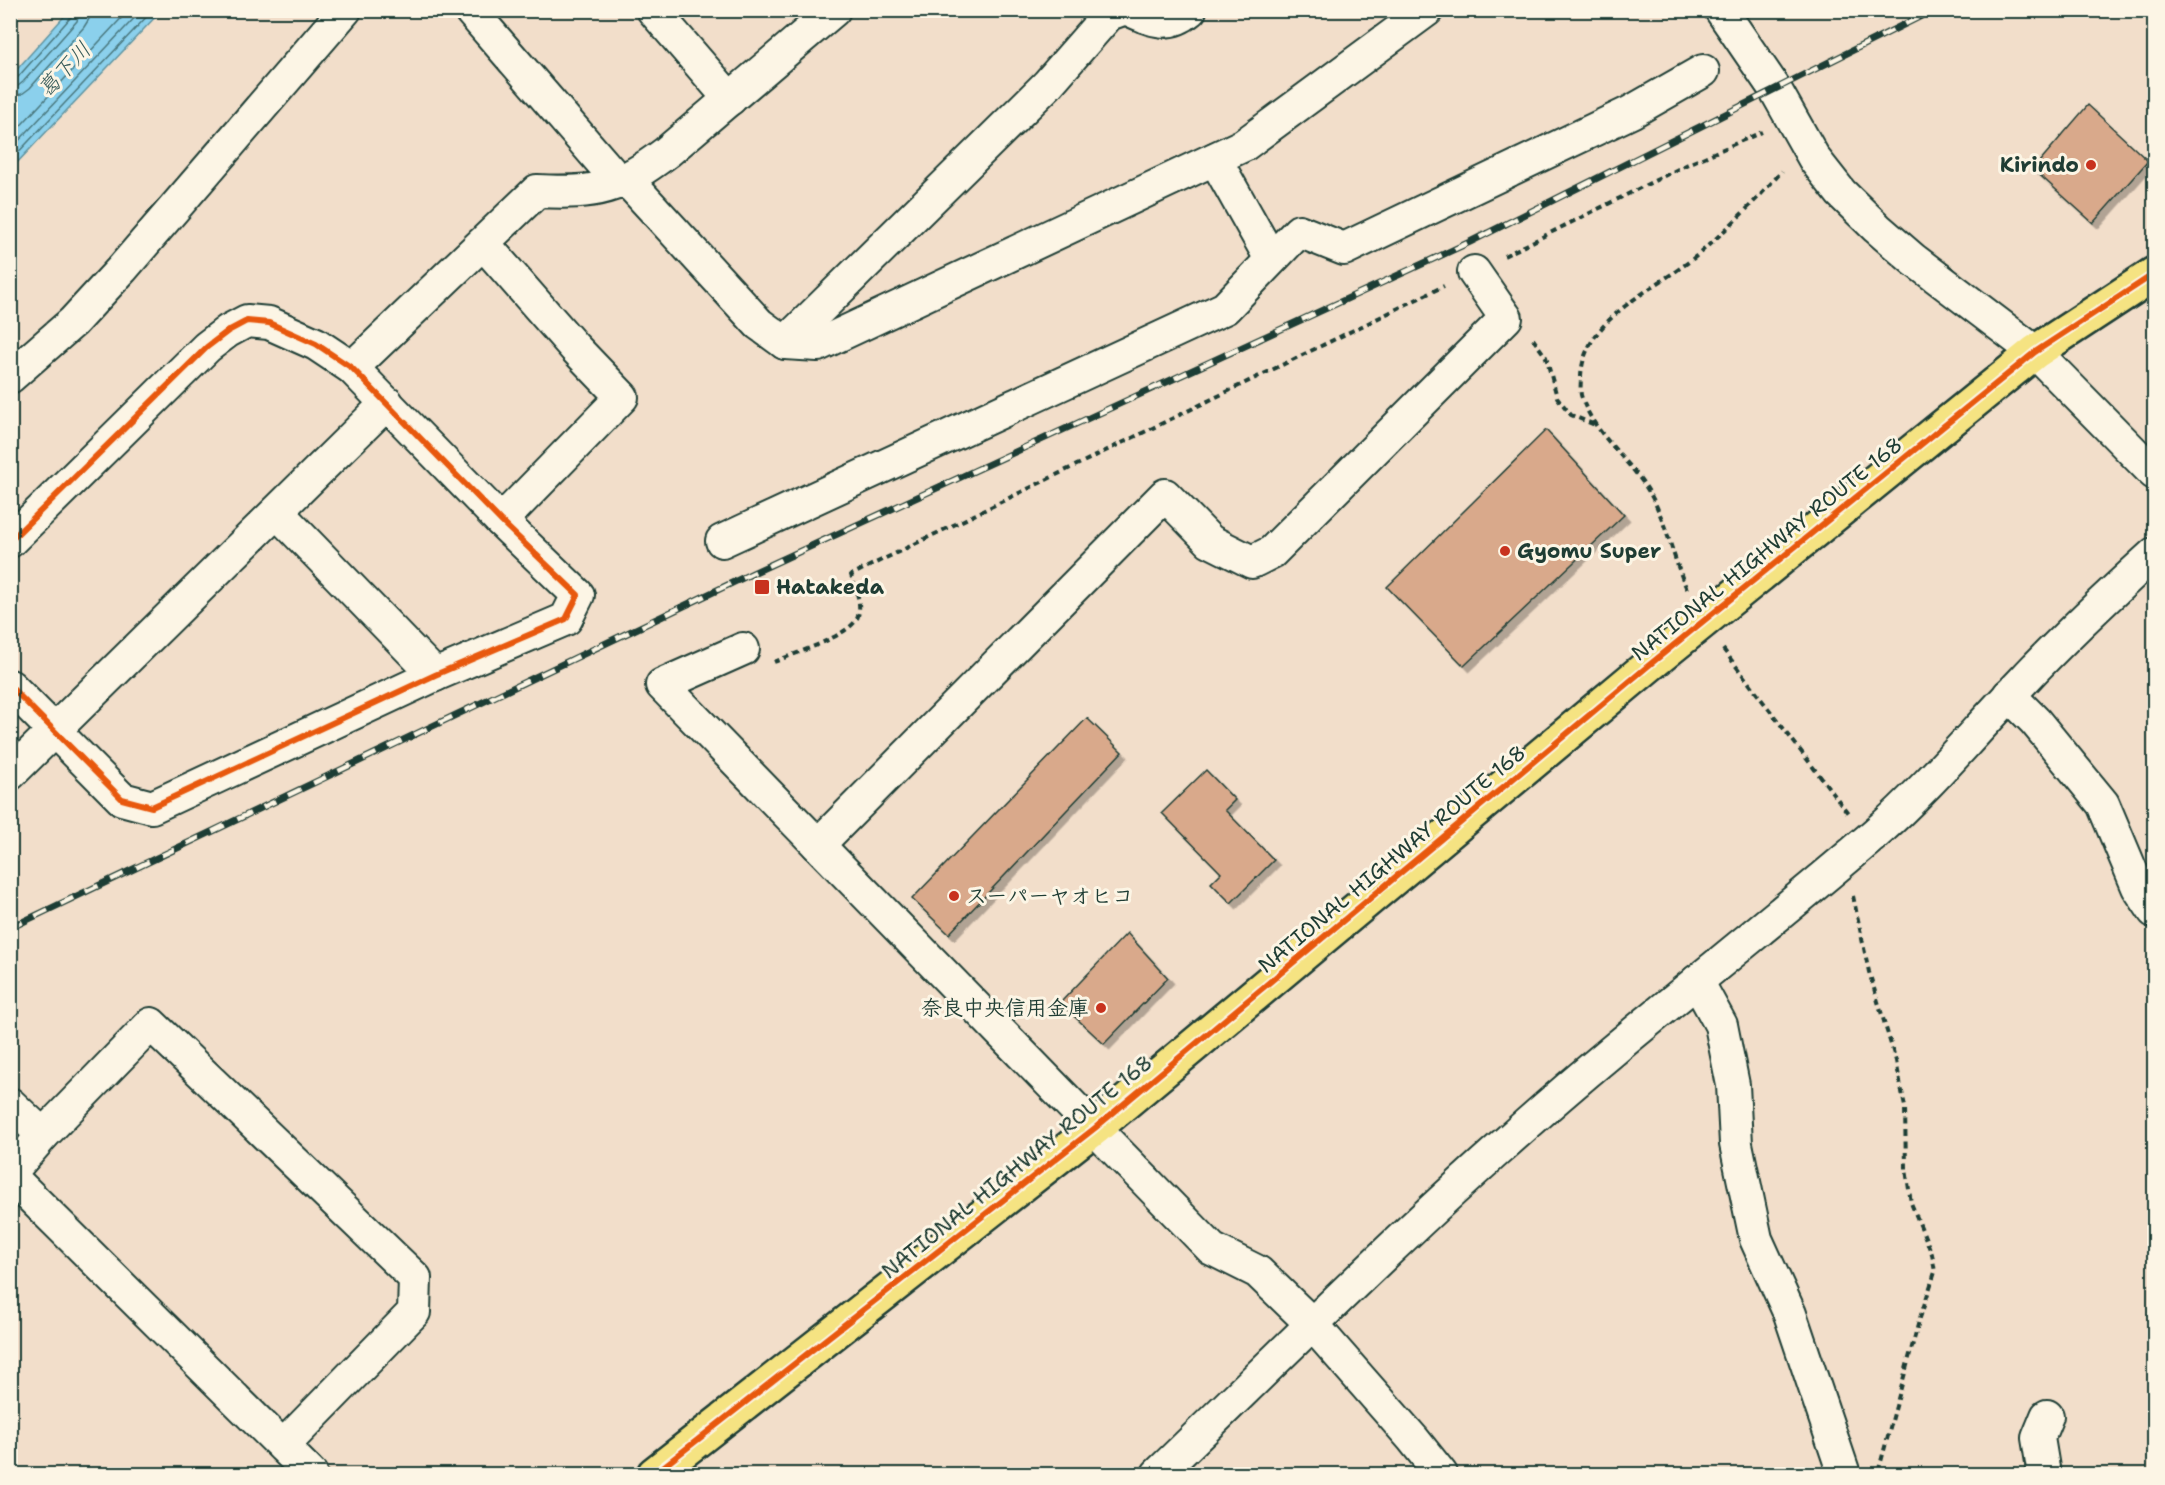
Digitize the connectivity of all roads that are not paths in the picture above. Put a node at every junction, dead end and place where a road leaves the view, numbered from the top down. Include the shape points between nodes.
1 (345, 10) edge
2 (470, 10) edge
3 (653, 10) edge
4 (834, 10) edge
5 (1120, 10) edge
6 (1130, 10) edge
7 (1190, 10) edge
8 (1427, 10) edge
9 (1731, 14) edge
10 (1703, 71) dead end
11 (730, 99) junction
12 (1215, 159) junction
13 (624, 181) junction
14 (483, 243) junction
15 (1271, 259) junction
16 (1474, 272) road end
17 (2154, 274) edge
18 (785, 343) junction
19 (2035, 352) junction
20 (352, 368) junction
21 (10, 377) edge
22 (387, 403) junction
23 (2154, 473) edge
24 (277, 512) junction
25 (501, 521) junction
26 (10, 540) edge
27 (722, 541) dead end
28 (2154, 554) edge
29 (743, 649) dead end
30 (435, 675) junction
31 (10, 686) edge
32 (2009, 695) junction
33 (54, 730) junction
34 (10, 774) edge
35 (818, 845) junction
36 (2149, 892) edge
37 (1697, 981) junction
38 (10, 1104) edge
39 (1095, 1128) junction
40 (43, 1135) junction
41 (10, 1174) edge
42 (1313, 1325) junction
43 (2047, 1416) dead end
44 (283, 1446) junction
45 (312, 1474) edge
46 (654, 1474) edge
47 (1158, 1474) edge
48 (1441, 1474) edge
49 (1844, 1474) edge
50 (2044, 1474) edge

1 - 21 street via 122,269 73,322
2 - 13 street
3 - 11 street
4 - 11 street
5 - 18 street via 1109,14 1047,85
6 - 7 street via 1156,22 1180,18
8 - 12 street via 1244,145
9 - 19 street via 1815,160 1841,193 1914,260
10 - 15 street via 1631,112 1344,249 1299,231
11 - 13 street via 667,152
12 - 15 street
12 - 18 street via 818,345
13 - 14 street via 575,193 537,191
13 - 18 street via 759,324
14 - 20 street
14 - 25 street via 622,397
15 - 27 street via 1225,308
16 - 35 street via 1506,318 1272,552 1252,562 1210,541 1165,495
17 - 19 highway, NATIONAL HIGHWAY ROUTE 168
19 - 23 street
19 - 39 highway, NATIONAL HIGHWAY ROUTE 168 via 1702,622
20 - 22 street
20 - 26 street via 316,344 269,323 247,321 207,347
22 - 24 street
22 - 25 street
24 - 30 street
24 - 33 street
25 - 30 street via 578,595 566,619
28 - 32 street
29 - 35 street via 662,685
30 - 33 street via 152,807 122,799
31 - 33 street
32 - 36 street via 2103,804
32 - 37 street via 1877,833
33 - 34 street
35 - 39 street
37 - 42 street via 1511,1138
37 - 49 street via 1721,1024 1733,1085 1736,1144 1756,1239 1790,1314
38 - 40 street
39 - 42 street via 1212,1249 1258,1272
39 - 46 highway, NATIONAL HIGHWAY ROUTE 168
40 - 41 street
40 - 44 street via 151,1024 415,1278 414,1312
41 - 44 street
42 - 47 street
42 - 48 street
43 - 50 street via 2038,1438
44 - 45 street

